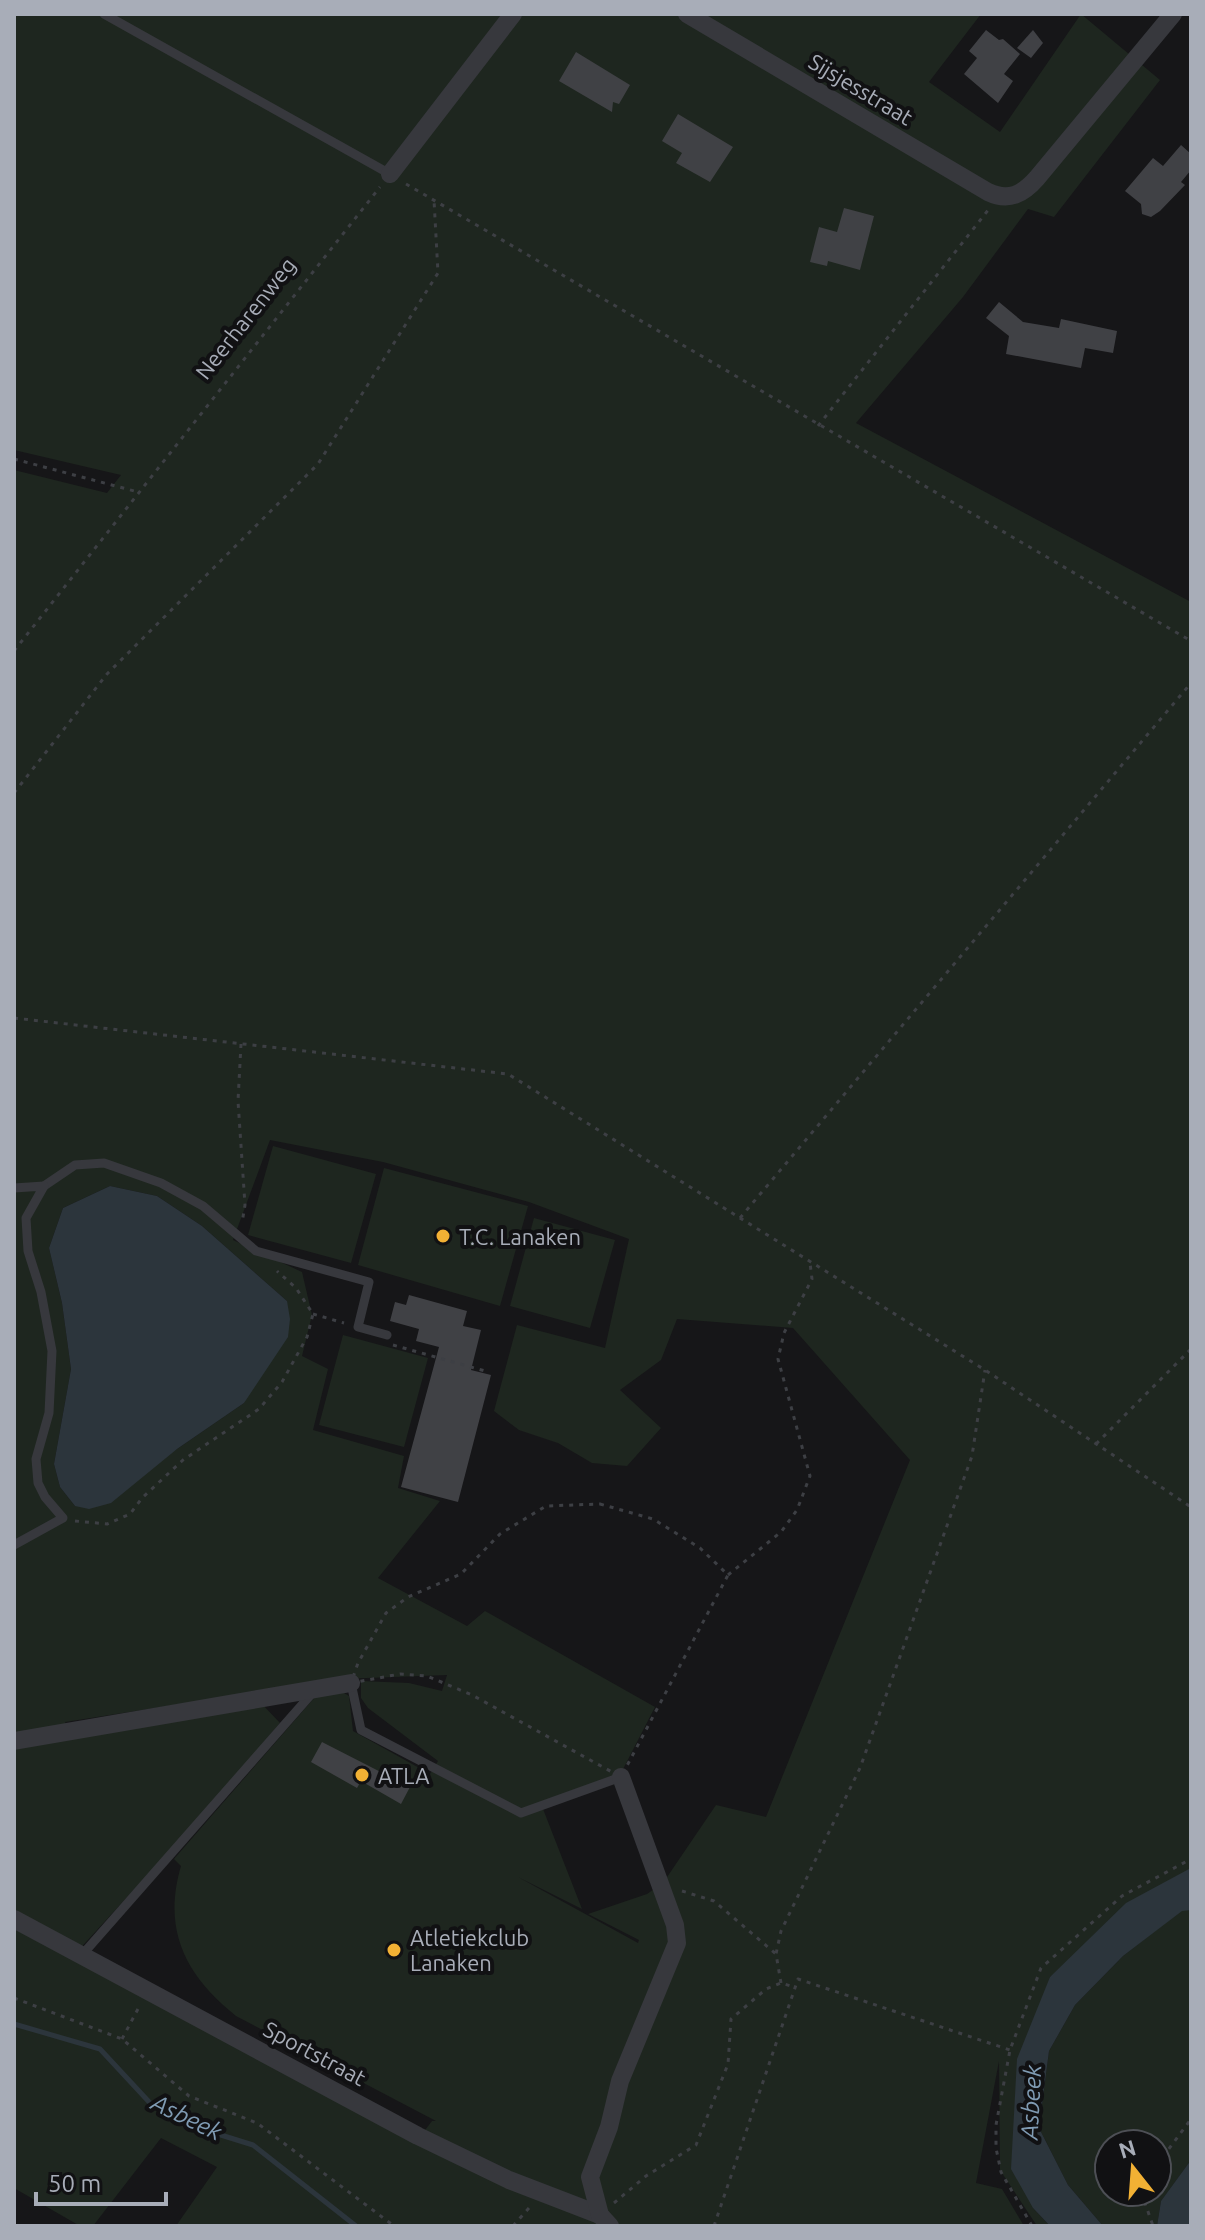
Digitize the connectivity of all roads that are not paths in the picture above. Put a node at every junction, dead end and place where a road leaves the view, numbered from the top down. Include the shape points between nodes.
1 (104, 14) edge
2 (513, 14) edge
3 (687, 14) edge
4 (1173, 14) edge
5 (390, 174) joint
6 (44, 1186) junction
7 (14, 1188) edge
8 (387, 1335) road end
9 (14, 1545) edge
10 (351, 1683) joint
11 (316, 1689) junction
12 (14, 1741) edge
13 (621, 1777) joint
14 (14, 1919) edge
15 (82, 1955) junction
16 (605, 2220) edge

1 - 5 lane
2 - 5 street
3 - 4 street, Sijsjesstraat via 1006,197 1027,190
6 - 7 lane
6 - 8 lane via 75,1165 104,1163 161,1183 203,1206 256,1251 369,1282 358,1327
6 - 9 lane via 26,1218 28,1251 52,1351 49,1413 36,1459 38,1483 63,1518
10 - 11 street
10 - 13 lane via 361,1730 521,1813
11 - 12 street
11 - 15 lane
13 - 16 street via 677,1943 620,2081 590,2177
14 - 15 street, Sportstraat
15 - 16 street, Sportstraat via 418,2136

